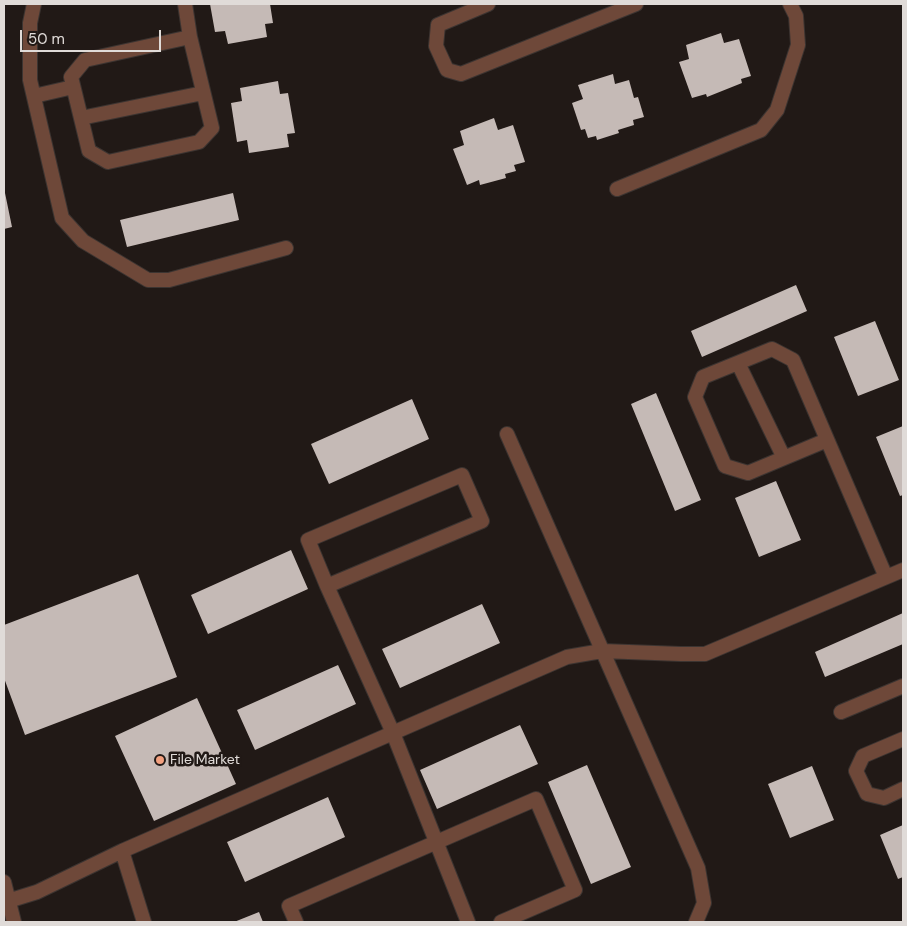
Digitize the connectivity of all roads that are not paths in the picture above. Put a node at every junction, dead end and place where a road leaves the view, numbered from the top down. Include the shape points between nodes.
1 (34, 4) edge
2 (186, 4) edge
3 (488, 4) edge
4 (636, 4) edge
5 (790, 4) edge
6 (190, 37) junction
7 (73, 87) junction
8 (203, 92) junction
9 (34, 96) junction
10 (81, 118) junction
11 (618, 189) dead end
12 (286, 248) dead end
13 (738, 363) junction
14 (506, 434) dead end
15 (827, 440) junction
16 (784, 458) junction
17 (903, 570) edge
18 (886, 577) junction
19 (327, 586) junction
20 (602, 651) junction
21 (903, 686) edge
22 (841, 712) dead end
23 (393, 733) junction
24 (903, 739) edge
25 (903, 790) edge
26 (436, 842) junction
27 (122, 851) junction
28 (4, 882) edge
29 (8, 901) junction
30 (14, 922) edge
31 (144, 922) edge
32 (296, 922) edge
33 (468, 922) edge
34 (501, 922) edge
35 (696, 922) edge

1 - 9 street via 30,24 30,80
2 - 6 street
3 - 4 street via 438,25 436,46 447,70 461,74
5 - 11 street via 796,16 798,45 777,110 761,130
6 - 7 street via 85,60 71,77
6 - 8 street
7 - 9 street
7 - 10 street
8 - 10 street
8 - 10 street via 212,128 199,142 108,162 89,151
9 - 12 street via 62,218 91,246 148,280 169,280
13 - 15 street via 772,349 793,360
13 - 16 street
13 - 16 street via 703,377 695,397 725,466 748,473
14 - 20 street
15 - 16 street
15 - 18 street
17 - 18 street
18 - 20 street via 705,654
19 - 19 street via 308,540 462,475 482,522
19 - 23 street
20 - 23 street via 567,657
20 - 35 street via 698,868 704,902
21 - 22 street
23 - 26 street
23 - 27 street
24 - 25 street via 863,756 856,771 867,794 884,798
26 - 32 street via 289,906
26 - 33 street
26 - 34 street via 536,799 575,890
27 - 29 street via 37,892
27 - 31 street
28 - 29 street
29 - 30 street

